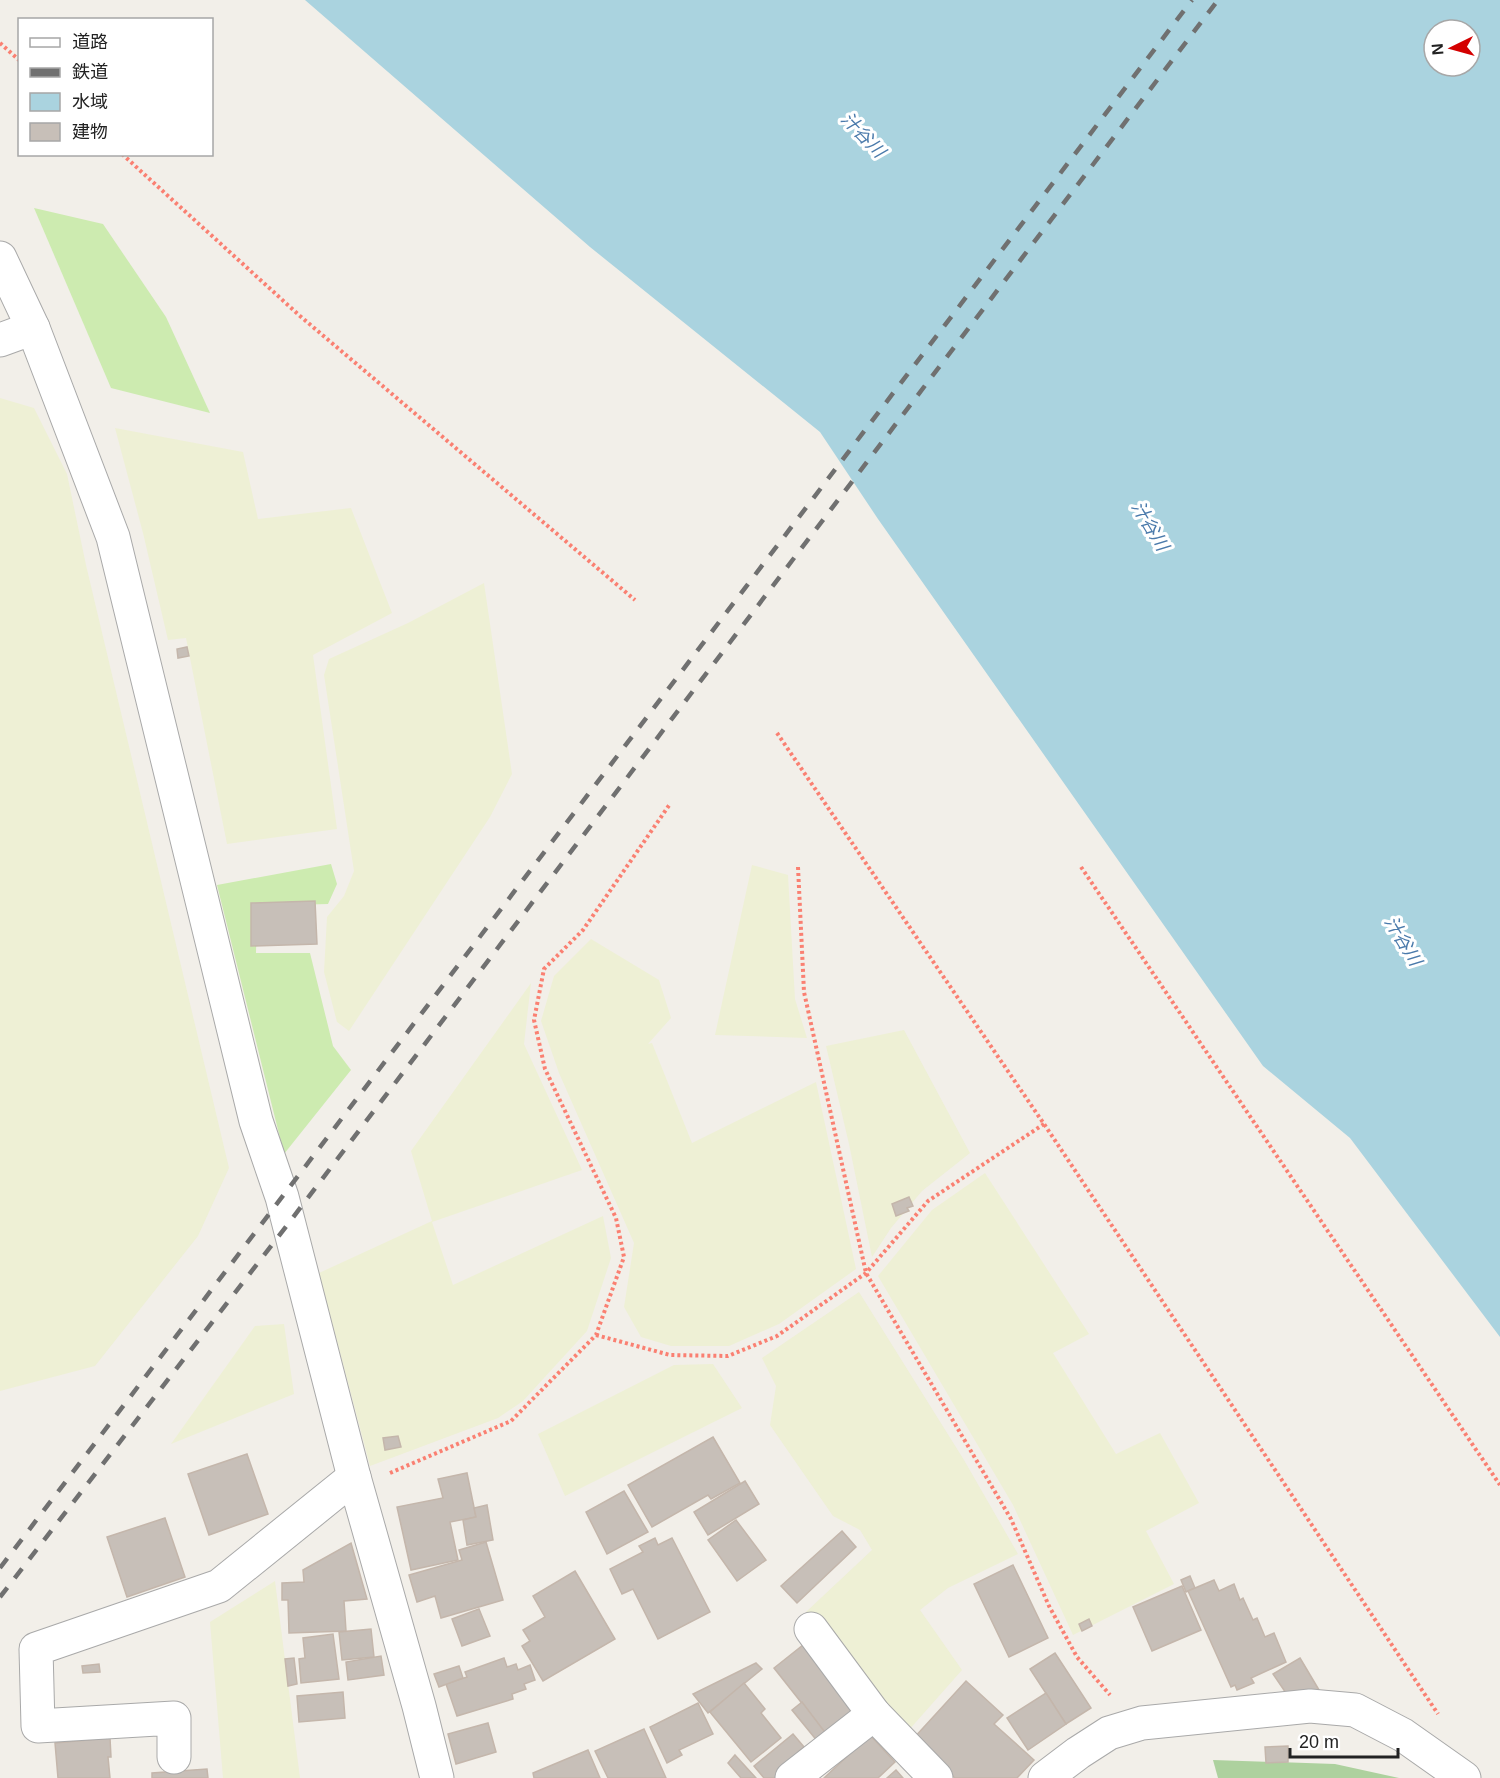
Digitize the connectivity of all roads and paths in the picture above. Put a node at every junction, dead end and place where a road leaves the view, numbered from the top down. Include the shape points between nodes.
1 (0, 43) edge
2 (18, 59) edge
3 (124, 156) edge
4 (0, 258) edge
5 (33, 328) junction
6 (0, 340) edge
7 (635, 600) dead end
8 (777, 733) dead end
9 (670, 804) dead end
10 (798, 867) dead end
11 (1081, 867) dead end
12 (1044, 1124) junction
13 (866, 1273) junction
14 (596, 1335) junction
15 (354, 1477) junction
16 (1500, 1485) edge
17 (811, 1629) dead end
18 (874, 1714) junction
19 (1443, 1722) dead end
20 (1142, 1723) junction
21 (174, 1757) dead end
22 (437, 1778) edge
23 (792, 1778) edge
24 (936, 1778) edge
25 (1045, 1778) edge
26 (1464, 1778) edge

1 - 2 path
3 - 7 path via 300,316
4 - 5 street
5 - 6 street
5 - 15 street via 114,537 256,1121 282,1197
8 - 12 path
9 - 14 path via 583,930 544,969 534,1020 545,1069 616,1218 624,1257
10 - 13 path via 804,992
11 - 16 path
12 - 13 path via 928,1201
12 - 19 path
13 - 14 path via 777,1336 728,1356 670,1355
13 - 20 path via 1011,1519 1048,1606 1077,1657 1104,1690
14 - 15 path via 512,1421 382,1476
15 - 21 street via 219,1586 36,1649 38,1726 174,1718
15 - 22 street
17 - 18 street
18 - 23 street
18 - 24 street
20 - 25 street via 1109,1733
20 - 26 street via 1310,1706 1355,1710 1403,1735

